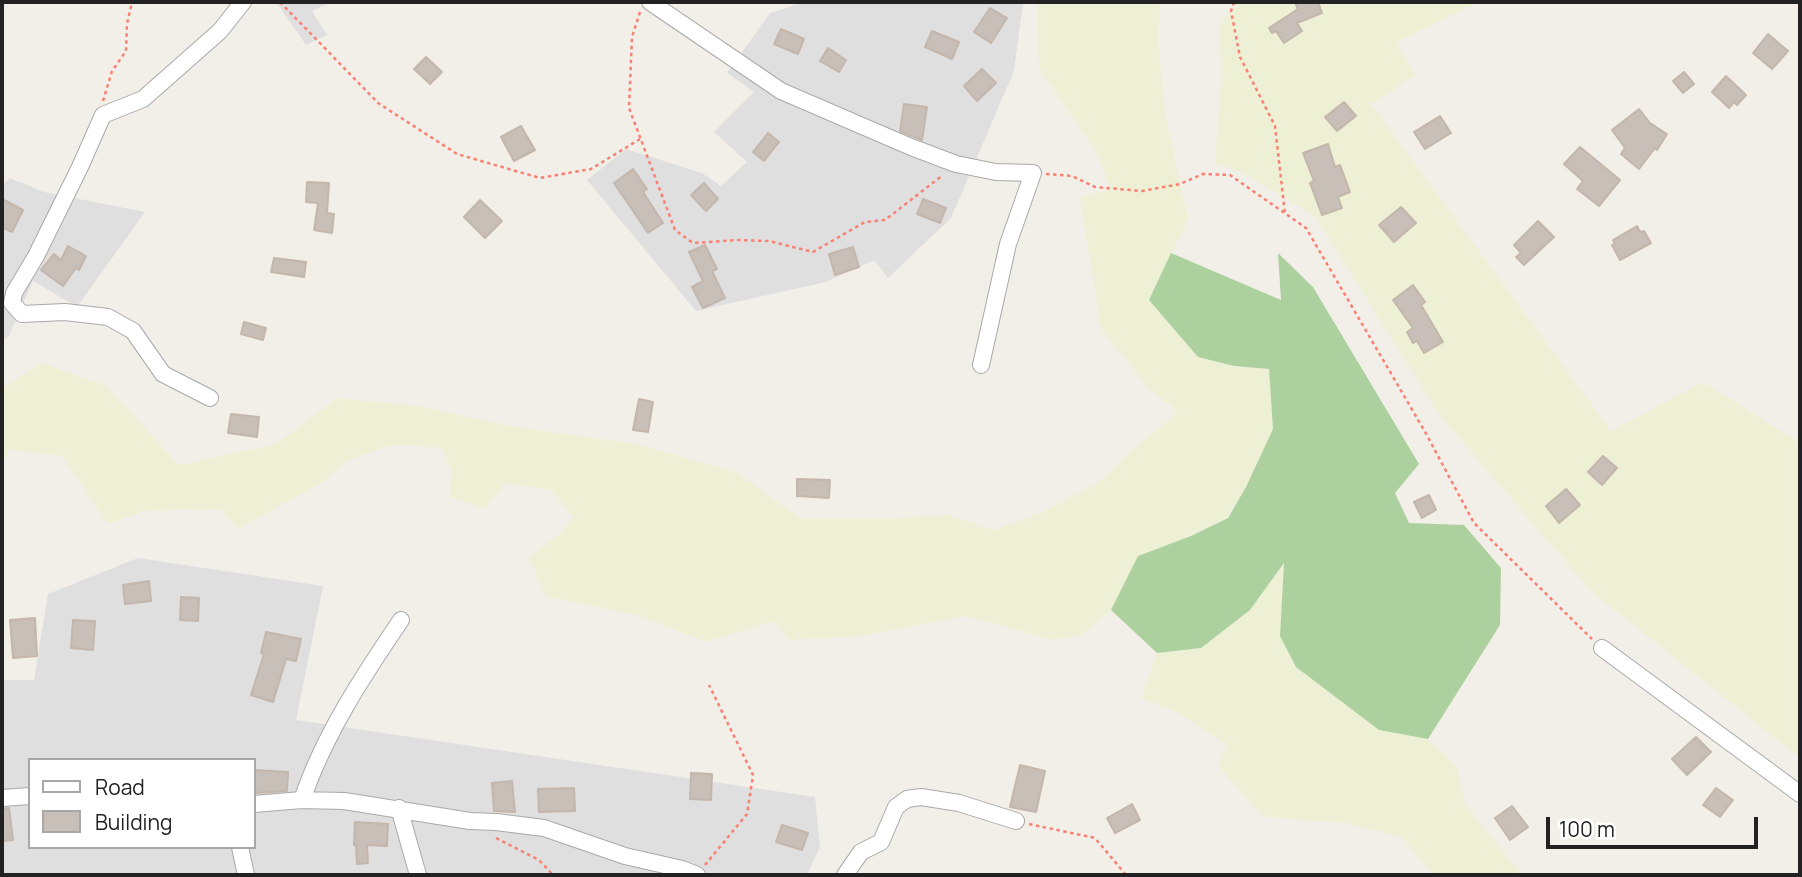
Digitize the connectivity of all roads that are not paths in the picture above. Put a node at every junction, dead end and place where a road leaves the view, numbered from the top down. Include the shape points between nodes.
1 (243, 2) edge
2 (650, 2) edge
3 (981, 365) dead end
4 (210, 398) dead end
5 (401, 620) dead end
6 (1602, 648) road end
7 (1800, 794) edge
8 (28, 796) edge
9 (2, 798) edge
10 (302, 800) junction
11 (256, 804) edge
12 (399, 808) junction
13 (1016, 821) road end
14 (240, 849) edge
15 (246, 875) edge
16 (418, 875) edge
17 (696, 875) edge
18 (845, 875) edge

1 - 4 street via 220,31 143,99 103,115 12,303 22,314 108,317 133,331 163,374
2 - 3 street via 781,91 957,164 1033,173 1008,244
5 - 10 street via 360,680
6 - 7 street
8 - 9 street
10 - 11 street
10 - 12 street
12 - 16 street
12 - 17 street via 544,828
13 - 18 street via 959,803 907,799 896,807 881,842 860,852
14 - 15 street

